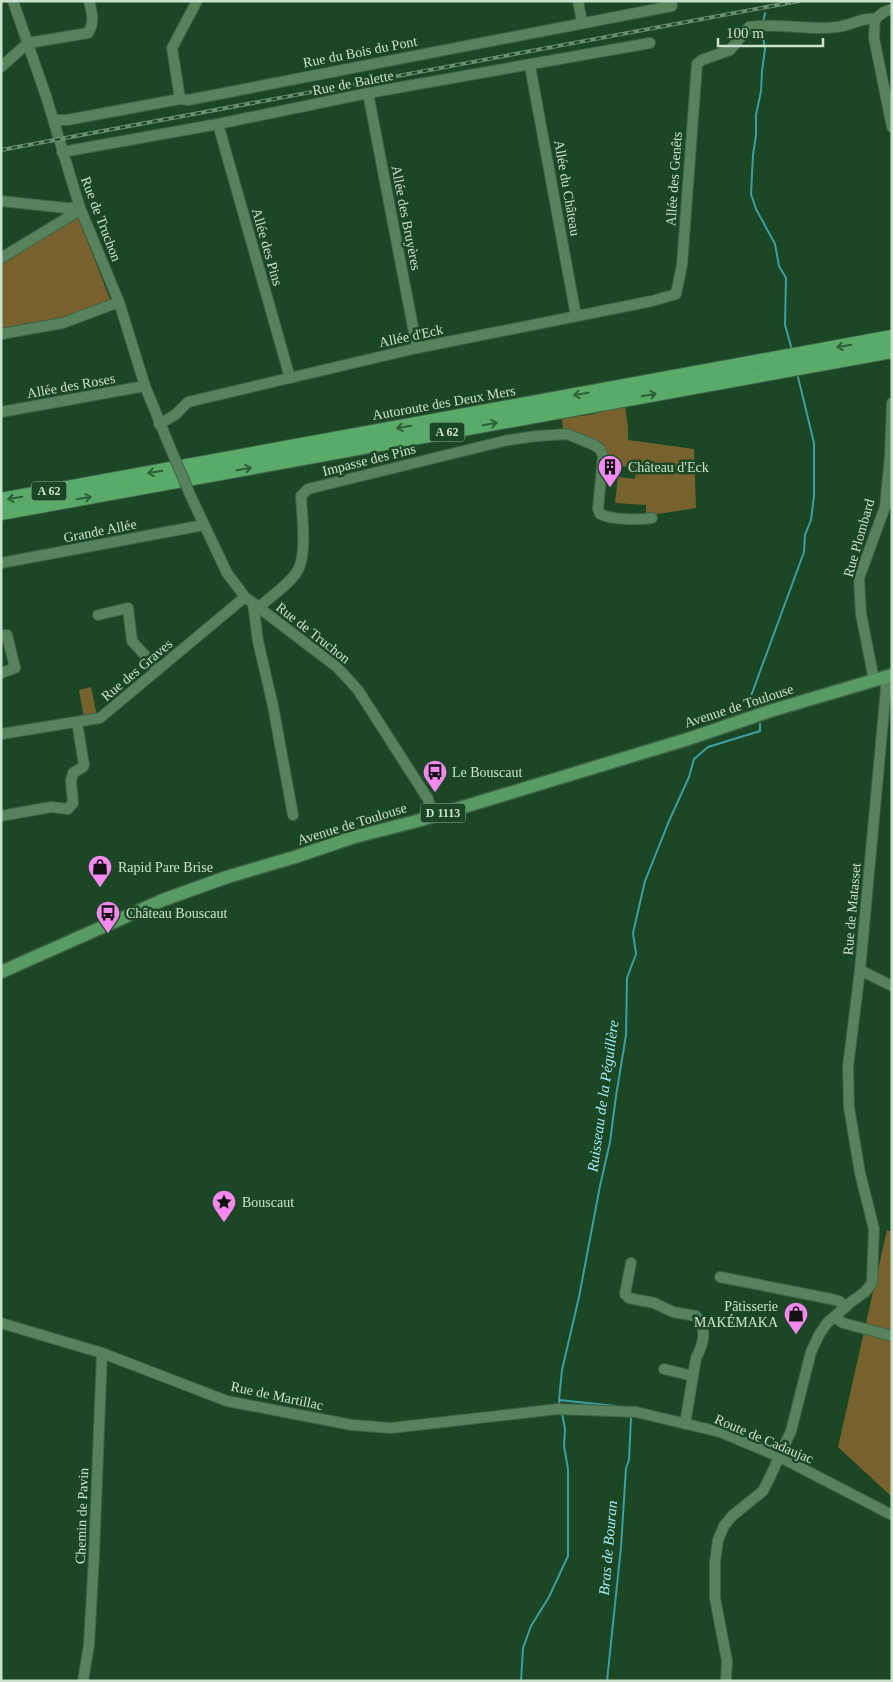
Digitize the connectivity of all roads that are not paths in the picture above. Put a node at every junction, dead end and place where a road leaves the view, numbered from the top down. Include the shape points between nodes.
1 (12, 1) edge
2 (89, 1) edge
3 (197, 1) edge
4 (578, 1) edge
5 (672, 6) dead end
6 (892, 9) edge
7 (875, 19) junction
8 (582, 22) junction
9 (28, 43) junction
10 (650, 43) dead end
11 (530, 66) junction
12 (1, 67) edge
13 (368, 93) junction
14 (180, 99) junction
15 (54, 120) junction
16 (218, 124) junction
17 (892, 128) edge
18 (62, 152) junction
19 (1, 201) edge
20 (80, 208) junction
21 (1, 258) edge
22 (676, 294) joint
23 (119, 302) junction
24 (576, 316) junction
25 (1, 334) edge
26 (892, 337) edge
27 (417, 348) junction
28 (892, 351) edge
29 (290, 378) junction
30 (145, 386) junction
31 (892, 402) edge
32 (1, 412) edge
33 (160, 424) junction
34 (1, 500) edge
35 (1, 513) edge
36 (652, 518) dead end
37 (204, 525) junction
38 (1, 563) edge
39 (252, 603) junction
40 (98, 615) dead end
41 (1, 636) edge
42 (158, 670) junction
43 (1, 673) edge
44 (886, 683) edge
45 (77, 722) junction
46 (2, 734) edge
47 (293, 815) dead end
48 (1, 816) edge
49 (433, 816) junction
50 (860, 970) junction
51 (1, 972) edge
52 (892, 986) edge
53 (631, 1263) dead end
54 (720, 1277) dead end
55 (846, 1306) junction
56 (834, 1317) junction
57 (1, 1323) edge
58 (892, 1336) edge
59 (102, 1353) junction
60 (664, 1370) dead end
61 (693, 1376) junction
62 (558, 1409) joint
63 (685, 1424) junction
64 (780, 1457) junction
65 (892, 1515) edge
66 (83, 1681) edge
67 (726, 1681) edge

1 - 9 street, Rue de Truchon
2 - 9 street via 94,18 88,33
3 - 14 street via 172,48
4 - 8 street
5 - 8 street, Rue du Bois du Pont
6 - 7 street
7 - 17 street via 874,38
7 - 22 street, Allée des Genêts via 824,28 750,27 730,50 702,60 696,66 682,265
8 - 14 street, Rue du Bois du Pont via 222,94
9 - 12 street
9 - 15 street, Rue de Truchon
10 - 11 street, Rue de Balette
11 - 13 street, Rue de Balette
11 - 24 street, Allée du Château
13 - 16 street, Rue de Balette
13 - 27 street, Allée des Bruyères
14 - 15 street, Rue du Bois du Pont
15 - 18 street, Rue de Truchon
16 - 18 street, Rue de Balette
16 - 29 street, Allée des Pins
18 - 20 street, Rue de Truchon
19 - 20 street
20 - 21 street
20 - 23 street, Rue de Truchon
22 - 24 street, Allée d'Eck
23 - 25 street via 63,323
23 - 30 street, Rue de Truchon
24 - 27 street, Allée d'Eck
26 -> 34 highway, Autoroute des Deux Mers / A 62
27 - 29 street, Allée d'Eck
35 -> 28 highway, Autoroute des Deux Mers / A 62
29 - 33 street, Allée d'Eck via 188,402
30 - 32 street, Allée des Roses
30 - 33 street, Rue de Truchon
31 - 44 street, Rue Plombard via 885,506 859,578 861,614
33 - 37 street, Rue de Truchon, bridge
36 - 39 street, Impasse des Pins via 600,514 603,456 594,445 567,434 508,440 308,489 301,496 303,546 298,569 280,589
37 - 38 street, Grande Allée
37 - 39 street, Rue de Truchon via 227,573
39 - 42 street, Rue des Graves
39 - 47 street
39 - 49 street, Rue de Truchon via 337,667 358,690 428,799
40 - 42 street via 128,608 132,641
41 - 43 street via 7,635 14,668
42 - 45 street, Rue des Graves via 100,718
44 - 49 main road, Avenue de Toulouse / D 1113 via 770,711
44 - 50 street, Rue de Matasset
45 - 46 street, Rue des Graves
45 - 48 street via 84,765 71,777 74,803 68,809 50,807
49 - 51 main road, Avenue de Toulouse / D 1113 via 354,837 170,897
50 - 52 street
50 - 55 street, Rue de Matasset via 848,1067 849,1107 874,1229 872,1283
53 - 61 street via 626,1294 629,1298 654,1302 673,1312 696,1316 701,1321 704,1333
54 - 55 street via 831,1299
55 - 56 street, Rue de Matasset
56 - 58 street via 843,1323
56 - 64 street, Rue de Matasset via 819,1335 811,1352 791,1430
57 - 59 street, Rue de Martillac
59 - 62 street, Rue de Martillac via 227,1401 352,1425 392,1428
59 - 66 street, Chemin de Pavin via 94,1556
60 - 61 street
61 - 63 street
62 - 63 street, Route de Cadaujac via 636,1412
63 - 64 street, Route de Cadaujac via 720,1432
64 - 65 street, Route de Cadaujac
64 - 67 street, Rue de Matasset via 763,1491 732,1516 718,1540 715,1598 727,1661

